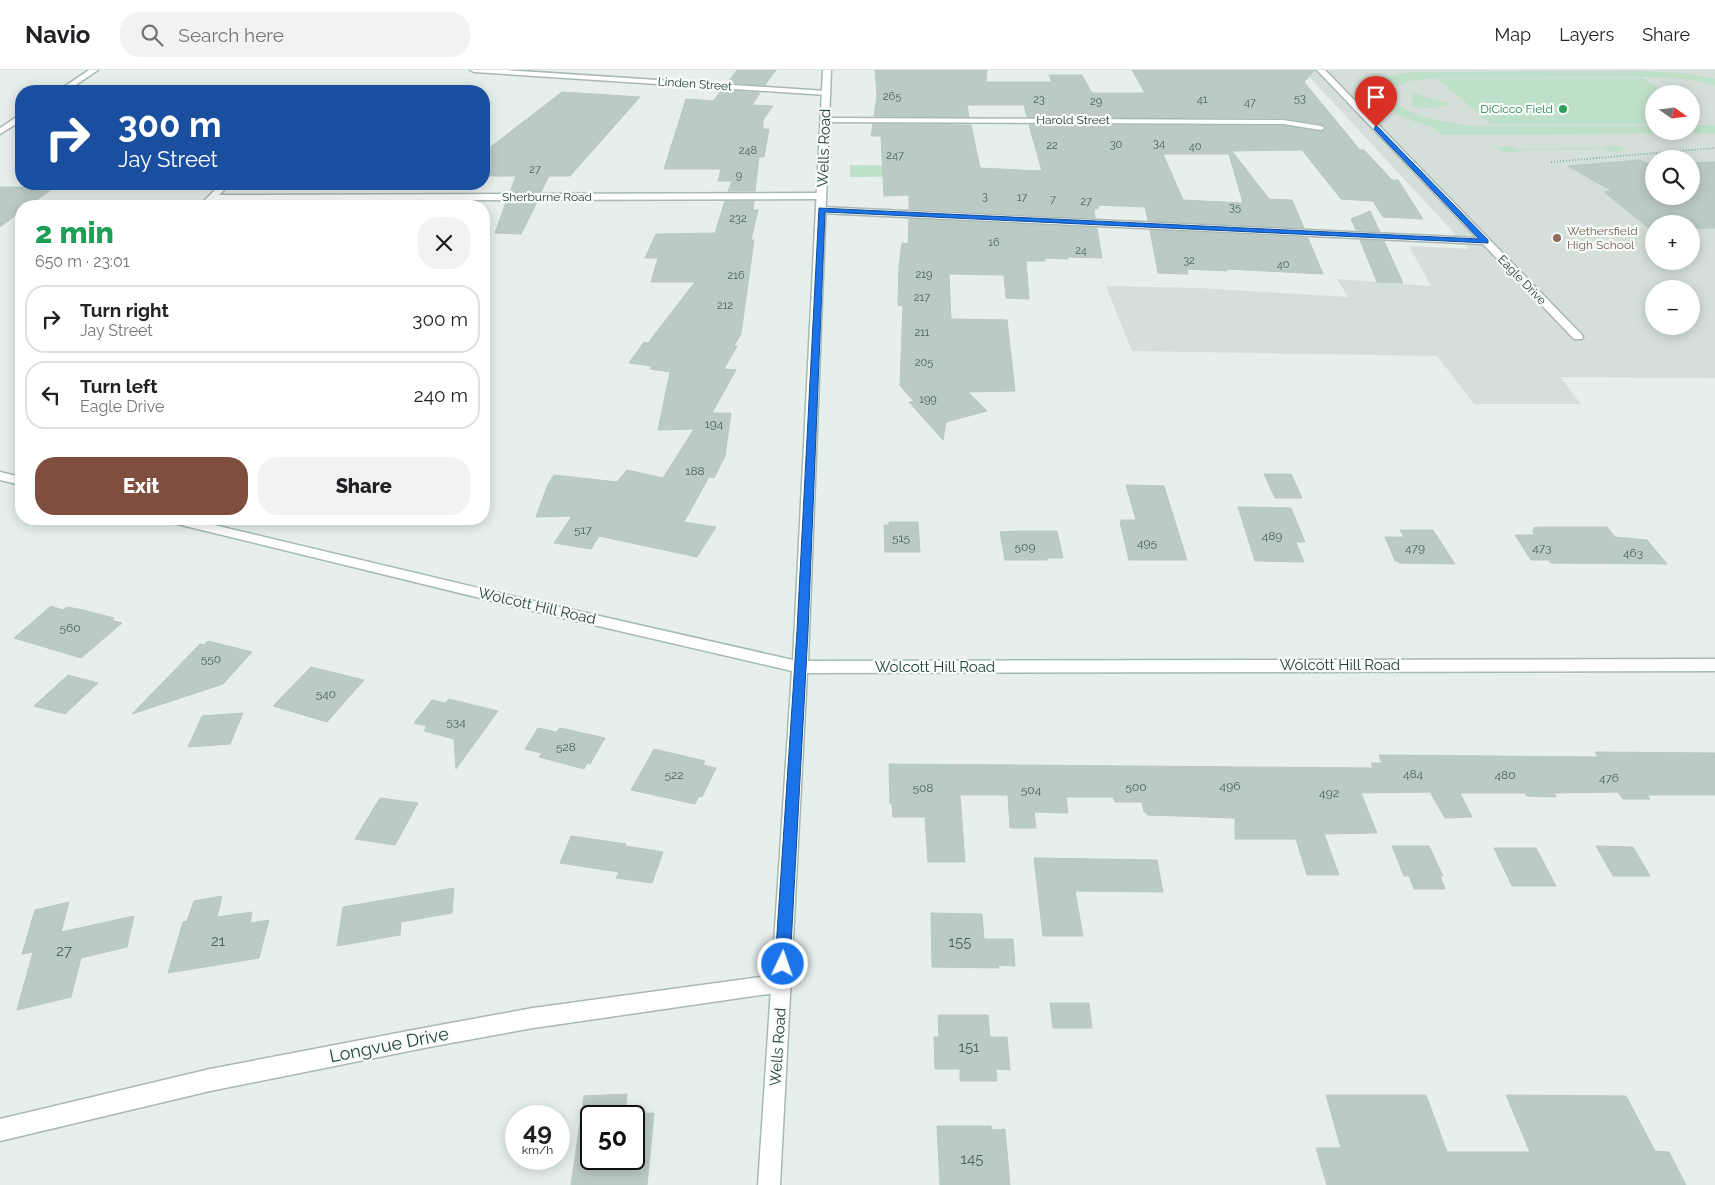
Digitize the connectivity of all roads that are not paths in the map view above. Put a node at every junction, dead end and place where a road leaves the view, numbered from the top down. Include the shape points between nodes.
1 (94, 70) edge
2 (474, 70) edge
3 (827, 70) edge
4 (1321, 70) edge
5 (71, 85) edge
6 (826, 93) junction
7 (825, 120) junction
8 (15, 122) edge
9 (1321, 128) dead end
10 (0, 132) edge
11 (220, 190) edge
12 (822, 196) junction
13 (212, 198) junction
14 (210, 200) edge
15 (822, 210) junction
16 (1486, 241) junction
17 (1578, 337) dead end
18 (0, 476) edge
19 (15, 480) edge
20 (198, 525) edge
21 (1714, 666) edge
22 (800, 667) junction
23 (782, 983) junction
24 (0, 1130) edge
25 (769, 1185) edge

1 - 5 street
2 - 6 street, Linden Street
3 - 6 street, Wells Road
4 - 16 street, Eagle Drive
6 - 7 street, Wells Road
7 - 9 street, Harold Street via 1283,122
7 - 12 street, Wells Road
8 - 10 street
11 - 13 street
12 - 13 street, Sherburne Road
12 - 15 street, Wells Road
13 - 14 street
15 - 16 street
15 - 22 street, Wells Road
16 - 17 street, Eagle Drive
18 - 19 street
20 - 22 street, Wolcott Hill Road
21 - 22 street, Wolcott Hill Road
22 - 23 street, Wells Road
23 - 24 street, Longvue Drive via 533,1018 429,1037 210,1080
23 - 25 street, Wells Road

